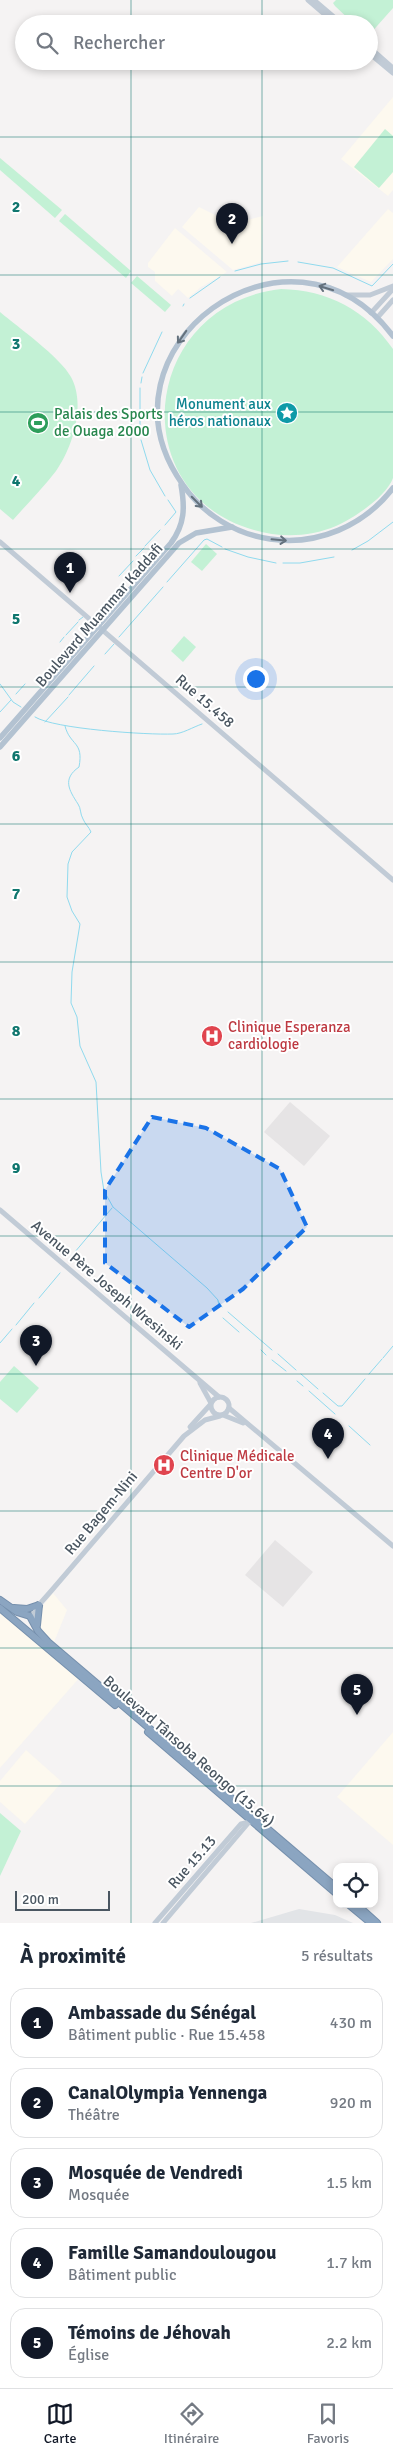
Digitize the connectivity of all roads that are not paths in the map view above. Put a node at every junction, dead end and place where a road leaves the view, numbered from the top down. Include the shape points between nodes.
1 (308, 0) edge
2 (314, 0) edge
3 (326, 15) edge
4 (332, 15) edge
5 (378, 55) edge
6 (378, 60) edge
7 (393, 68) edge
8 (393, 73) edge
9 (393, 287) edge
10 (343, 295) junction
11 (393, 300) edge
12 (371, 313) junction
13 (377, 318) junction
14 (393, 336) edge
15 (181, 483) junction
16 (393, 488) edge
17 (232, 527) junction
18 (0, 542) edge
19 (100, 628) junction
20 (0, 738) edge
21 (0, 747) edge
22 (393, 880) edge
23 (0, 1210) edge
24 (197, 1379) junction
25 (219, 1397) junction
26 (210, 1404) junction
27 (229, 1408) junction
28 (221, 1415) junction
29 (246, 1423) junction
30 (184, 1436) junction
31 (393, 1546) edge
32 (1, 1604) edge
33 (38, 1606) junction
34 (29, 1617) junction
35 (21, 1626) junction
36 (38, 1631) junction
37 (250, 1821) junction
38 (259, 1821) junction
39 (333, 1885) edge
40 (333, 1891) edge
41 (353, 1908) edge
42 (360, 1908) edge
43 (155, 1923) edge
44 (163, 1923) edge
45 (371, 1923) edge
46 (377, 1923) edge

1 - 3 main road
2 - 4 main road
5 - 7 main road
6 - 8 main road
9 - 10 main road via 370,295
9 - 12 main road
10 - 12 main road
10 -> 15 main road via 303,283 261,285 225,298 204,312 189,328 168,364 159,404 164,447
11 - 13 main road
12 - 13 main road
13 - 14 main road
15 -> 17 main road via 203,508
15 - 19 main road, Boulevard Muammar Kaddafi via 185,511 175,538
17 -> 16 main road via 272,540 296,541 319,537 361,519
17 - 19 main road, Boulevard Muammar Kaddafi via 201,531 182,540
18 - 19 main road, Rue 15.458
19 - 20 main road, Boulevard Muammar Kaddafi
19 - 21 main road, Boulevard Muammar Kaddafi
19 - 22 main road, Rue 15.458
23 - 24 main road, Avenue Père Joseph Wresinski
24 - 25 main road, Avenue Père Joseph Wresinski
24 - 26 main road, Avenue Père Joseph Wresinski
25 - 26 main road
25 - 27 main road via 226,1399
26 - 28 main road via 213,1412
26 - 30 main road
27 - 28 main road
27 - 29 main road
28 - 29 main road
28 - 30 main road via 205,1420
29 - 31 main road
30 - 33 main road, Rue Bagem-Nini
32 - 33 highway via 22,1610
32 - 34 highway
32 - 35 highway, Boulevard Tânsoba Reongo (15.64)
33 - 34 main road, Rue Bagem-Nini
33 - 36 highway
34 - 35 highway via 29,1627
34 - 35 highway via 19,1618
34 - 36 highway
35 - 37 highway, Boulevard Tânsoba Reongo (15.64)
36 - 38 highway
37 - 38 main road
37 - 40 highway, Boulevard Tânsoba Reongo (15.64)
37 - 43 main road, Rue 15.13 via 241,1824
37 - 44 main road, Rue 15.13
38 - 39 highway
41 - 45 highway
42 - 46 highway

